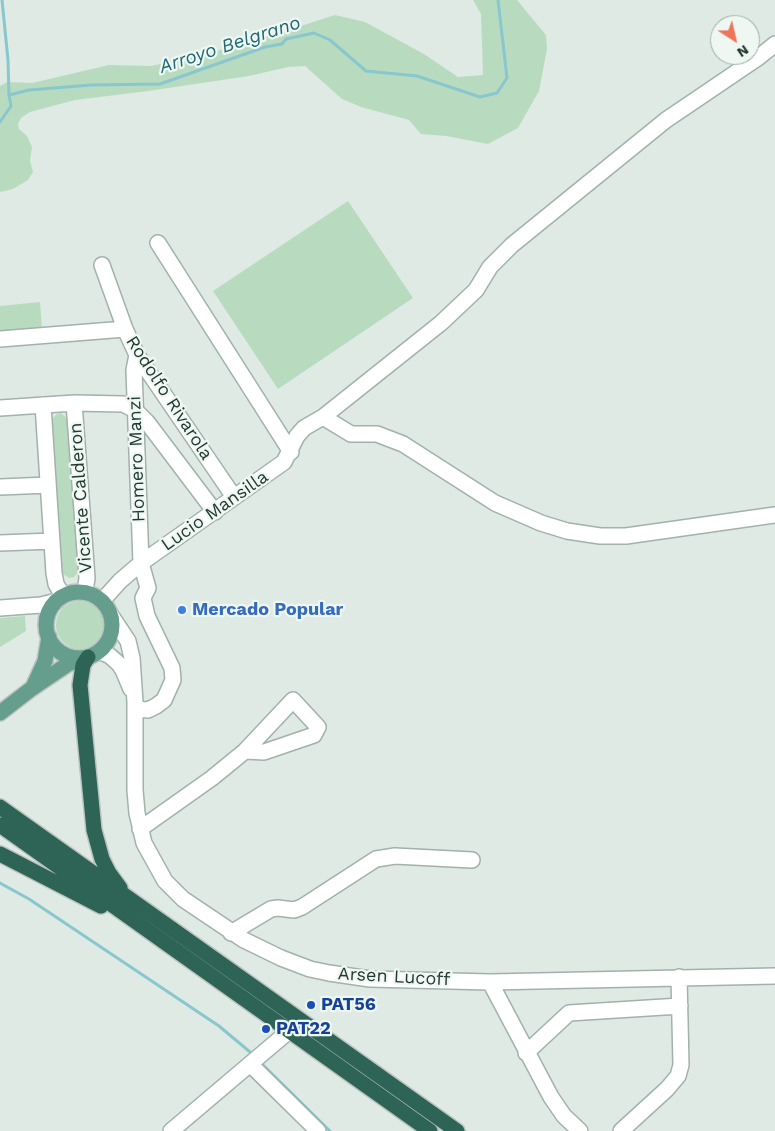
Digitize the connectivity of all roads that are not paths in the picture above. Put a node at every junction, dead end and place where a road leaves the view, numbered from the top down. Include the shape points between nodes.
1 (775, 44) edge
2 (158, 243) dead end
3 (102, 265) dead end
4 (125, 329) junction
5 (0, 339) edge
6 (137, 354) junction
7 (74, 403) junction
8 (43, 405) junction
9 (0, 408) edge
10 (135, 410) junction
11 (323, 417) junction
12 (291, 452) junction
13 (48, 485) junction
14 (0, 486) edge
15 (234, 497) junction
16 (215, 512) junction
17 (775, 515) edge
18 (52, 541) junction
19 (0, 543) edge
20 (141, 563) junction
21 (85, 592) junction
22 (60, 598) junction
23 (102, 600) junction
24 (0, 608) edge
25 (110, 614) junction
26 (49, 637) junction
27 (89, 656) junction
28 (32, 689) junction
29 (136, 706) junction
30 (0, 713) edge
31 (244, 751) dead end
32 (0, 807) edge
33 (0, 825) edge
34 (140, 829) junction
35 (0, 854) edge
36 (472, 860) dead end
37 (139, 906) junction
38 (150, 930) junction
39 (231, 932) junction
40 (775, 976) edge
41 (679, 977) junction
42 (490, 982) junction
43 (680, 1006) junction
44 (289, 1031) junction
45 (526, 1053) junction
46 (250, 1064) junction
47 (172, 1131) edge
48 (318, 1131) edge
49 (430, 1131) edge
50 (457, 1131) edge
51 (580, 1131) edge
52 (621, 1131) edge

1 - 11 street, Lucio Mansilla via 666,120 512,245 490,267 476,290 441,323
2 - 12 street
3 - 4 street, Rodolfo Rivarola
4 - 5 street
4 - 6 street, Rodolfo Rivarola
6 - 10 street, Homero Manzi
6 - 15 street, Rodolfo Rivarola
7 - 8 street
7 - 10 street via 123,404
7 - 21 street, Vicente Calderon via 87,578
8 - 9 street
8 - 13 street
10 - 16 street, Rodolfo Rivarola
10 - 20 street, Homero Manzi
11 - 12 street, Lucio Mansilla via 304,428
11 - 17 street via 351,434 377,434 403,444 495,503 567,531 626,536
12 - 15 street, Lucio Mansilla via 284,462
13 - 14 street
13 - 18 street
15 - 16 street, Lucio Mansilla
16 - 20 street, Lucio Mansilla
18 - 19 street
18 - 22 street
20 - 23 street, Lucio Mansilla
20 - 29 street, Homero Manzi via 148,588 143,598 147,616 172,668 173,680 164,700 156,706 148,710
21 - 22 main road
21 - 23 main road
22 - 24 street via 42,605
22 - 26 main road via 47,618
23 - 25 main road
25 - 27 main road via 111,635 106,645
25 - 29 street, Arsen Lucoff via 124,635 132,658
26 - 27 main road via 62,653 72,657
26 - 28 main road via 45,661
27 - 28 main road via 68,664
27 - 29 street, Arsen Lucoff via 101,652 119,664
27 - 37 highway via 83,664 80,685 97,845 113,879
28 - 30 main road
29 - 34 street, Arsen Lucoff via 135,790
31 - 34 street
32 - 37 highway
33 - 38 highway
34 - 39 street, Arsen Lucoff via 148,854 165,881 183,899
35 - 38 highway
36 - 39 street via 395,856 376,859 302,908 271,909
37 - 50 highway
38 - 44 highway
39 - 42 street, Arsen Lucoff via 281,958 329,973 370,979
40 - 41 street, Arsen Lucoff
41 - 42 street, Arsen Lucoff
41 - 43 street
42 - 45 street
43 - 45 street via 569,1013
43 - 52 street via 681,1065 678,1076
44 - 46 street
44 - 49 highway
45 - 51 street via 564,1116
46 - 47 street
46 - 48 street

